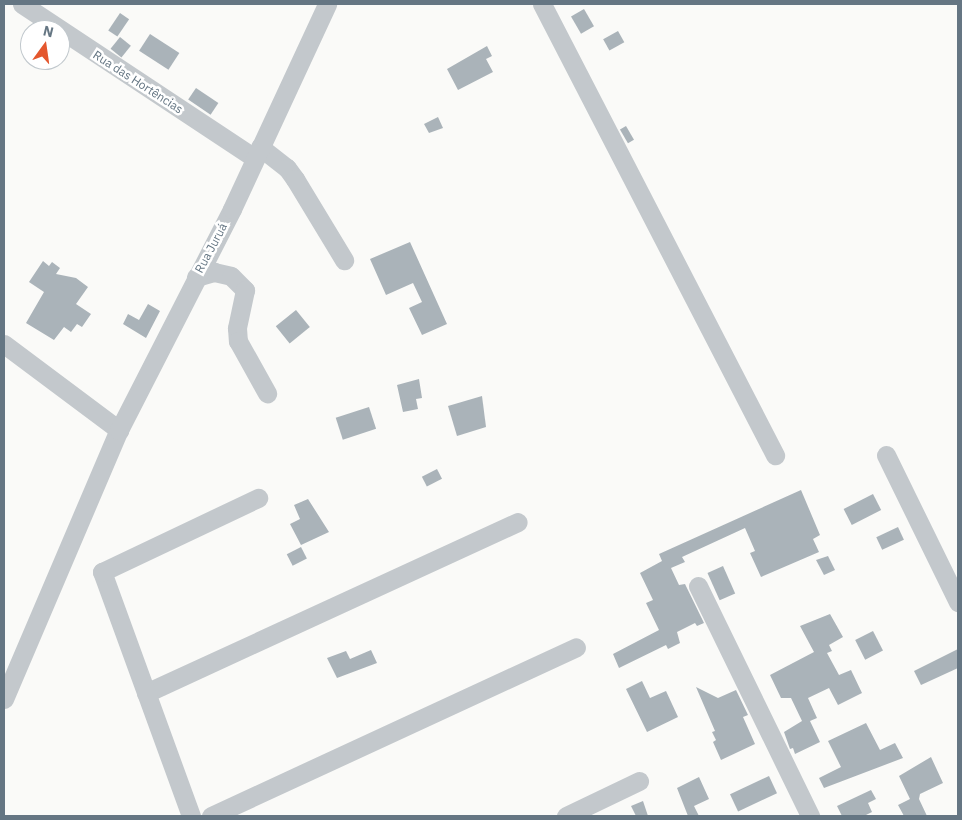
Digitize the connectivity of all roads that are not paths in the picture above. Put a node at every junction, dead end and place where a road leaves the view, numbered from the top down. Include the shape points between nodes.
1 (22, 4) edge
2 (327, 4) edge
3 (542, 4) edge
4 (257, 153) junction
5 (344, 260) dead end
6 (196, 277) junction
7 (4, 344) edge
8 (267, 393) dead end
9 (119, 430) junction
10 (775, 455) dead end
11 (886, 455) dead end
12 (258, 498) dead end
13 (517, 522) dead end
14 (698, 586) dead end
15 (958, 602) edge
16 (576, 647) dead end
17 (146, 693) junction
18 (4, 699) edge
19 (639, 781) dead end
20 (191, 816) edge
21 (211, 816) edge
22 (566, 816) edge
23 (810, 816) edge

1 - 4 street, Rua das Hortências
2 - 4 street, Rua Juruá
3 - 10 street
4 - 5 street, Rua das Hortências via 291,173
4 - 6 street, Rua Juruá
6 - 8 street via 214,272 230,276 245,290 237,328 238,341
6 - 9 street, Rua Juruá
7 - 9 street
9 - 18 street, Rua Juruá
11 - 15 street
12 - 17 street via 102,572
13 - 17 street
14 - 23 street
16 - 21 street
17 - 20 street
19 - 22 street

